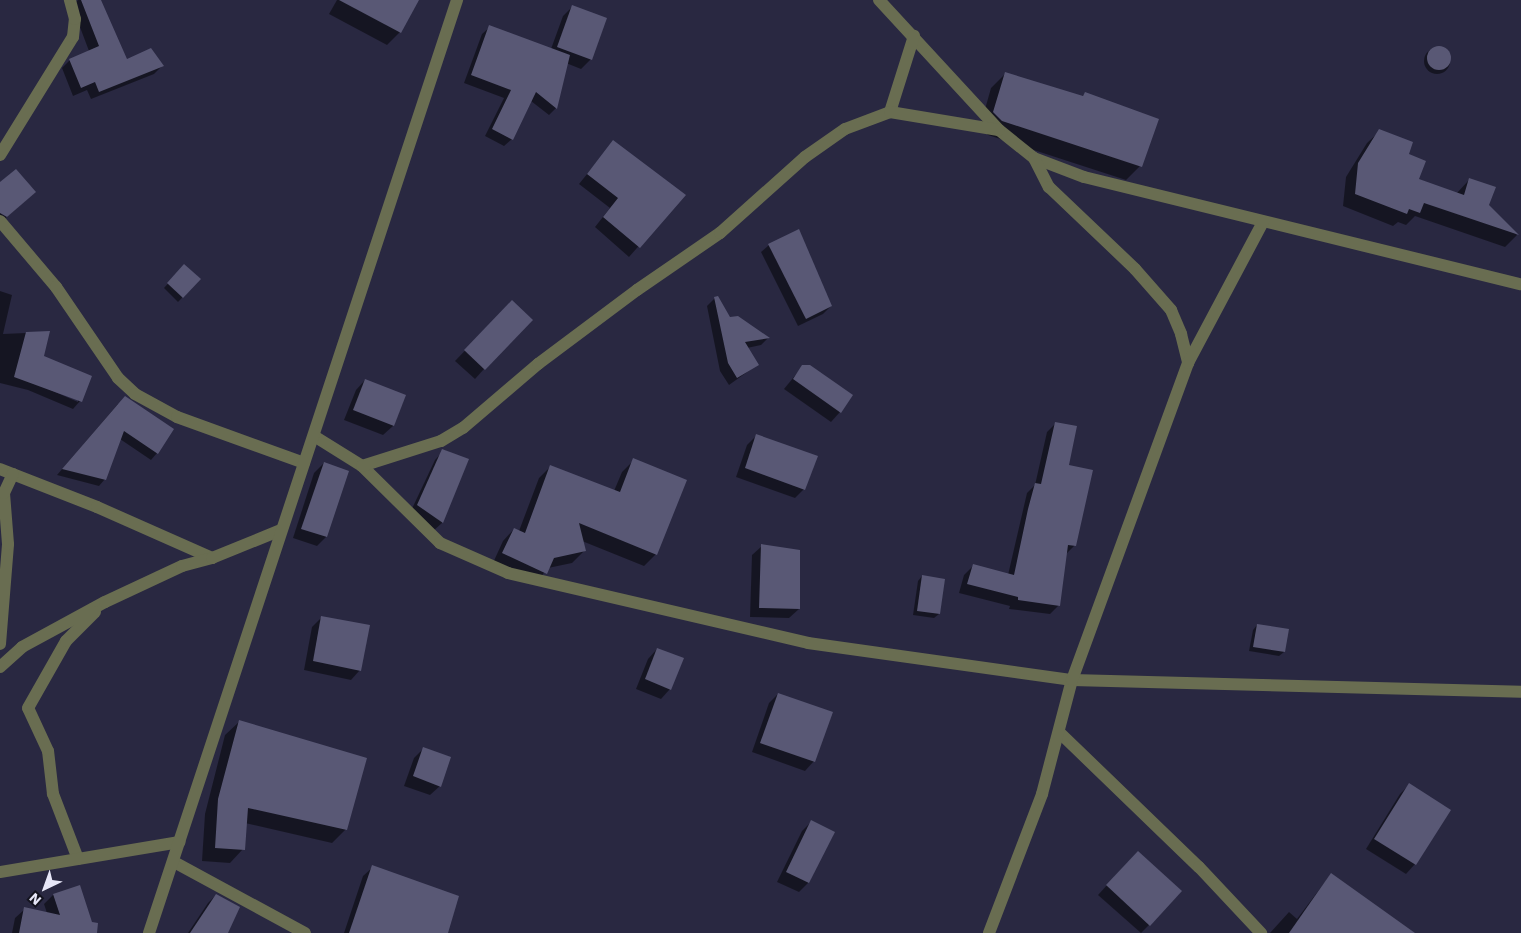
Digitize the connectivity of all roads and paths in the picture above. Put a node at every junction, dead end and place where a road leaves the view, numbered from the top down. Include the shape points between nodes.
1 (70, 0) edge
2 (457, 0) edge
3 (879, 0) edge
4 (914, 36) junction
5 (890, 112) junction
6 (998, 130) junction
7 (0, 155) edge
8 (1034, 158) junction
9 (0, 221) edge
10 (1263, 222) junction
11 (1521, 284) edge
12 (1188, 363) junction
13 (314, 436) junction
14 (304, 463) junction
15 (362, 466) junction
16 (0, 469) edge
17 (13, 474) junction
18 (281, 530) junction
19 (212, 558) junction
20 (104, 602) junction
21 (0, 644) edge
22 (0, 667) edge
23 (1072, 680) junction
24 (1521, 692) edge
25 (1060, 733) junction
26 (180, 842) junction
27 (78, 859) junction
28 (174, 862) junction
29 (0, 872) edge
30 (149, 933) edge
31 (305, 933) edge
32 (989, 933) edge
33 (1261, 933) edge

1 - 7 street via 75,19 73,37
2 - 13 street
3 - 4 street
4 - 5 street
4 - 6 street
5 - 6 street
5 - 15 street via 845,128 805,157 720,234 637,290 538,364 463,428 441,441
6 - 8 street
8 - 10 street via 1084,177
8 - 12 street via 1050,187 1135,269 1171,310 1182,334
9 - 14 street via 56,288 118,378 135,394 177,417
10 - 11 street
10 - 12 street
12 - 23 street
13 - 14 street
13 - 15 street
14 - 18 street
15 - 23 street via 440,543 508,573 808,643
16 - 17 street
17 - 19 street
17 - 21 street via 4,493 8,544
18 - 19 street
18 - 26 street
19 - 20 street via 182,566
20 - 22 street via 22,647
20 - 27 street via 66,641 28,708 48,751 53,794
23 - 24 street
23 - 25 street
25 - 32 street via 1042,794
25 - 33 street via 1199,867
26 - 27 street
26 - 28 street
27 - 29 street
28 - 30 street
28 - 31 street

